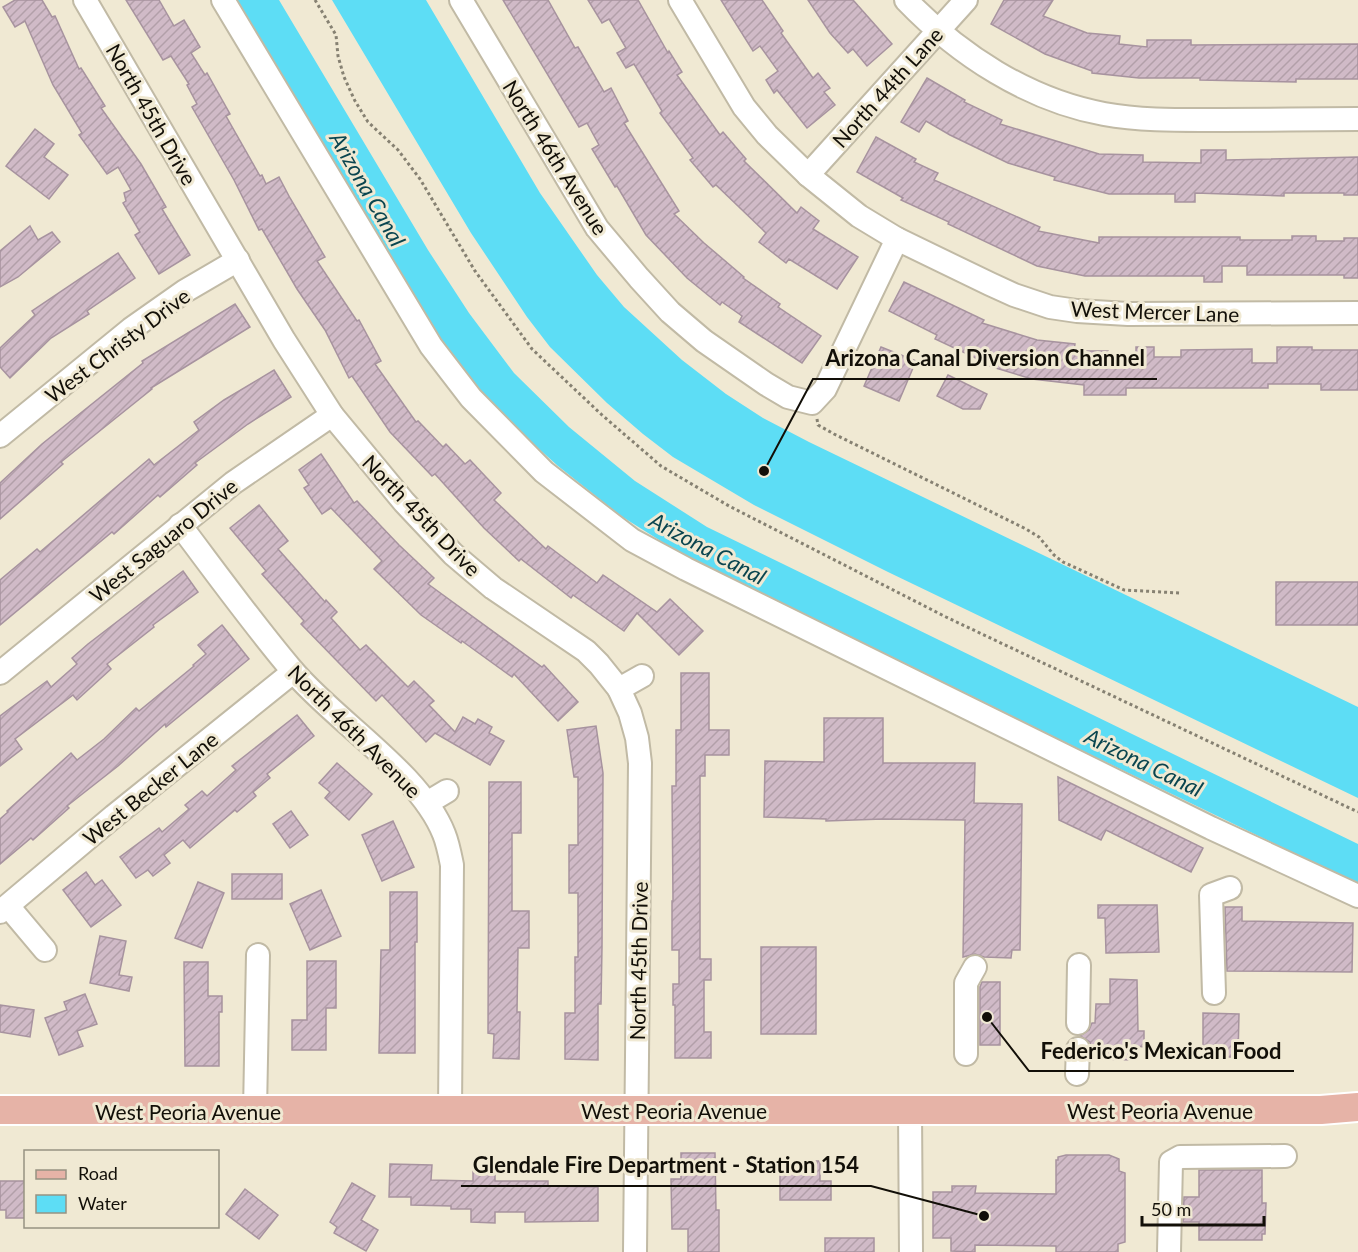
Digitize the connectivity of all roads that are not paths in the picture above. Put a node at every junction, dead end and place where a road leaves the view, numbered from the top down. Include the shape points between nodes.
1 (85, 0) edge
2 (223, 0) edge
3 (461, 0) edge
4 (680, 0) edge
5 (906, 0) edge
6 (966, 0) edge
7 (938, 31) junction
8 (1358, 119) edge
9 (808, 175) junction
10 (897, 239) junction
11 (238, 260) junction
12 (1358, 313) edge
13 (333, 415) junction
14 (0, 436) edge
15 (180, 525) junction
16 (293, 672) junction
17 (0, 673) edge
18 (642, 676) dead end
19 (620, 689) junction
20 (447, 791) dead end
21 (427, 803) junction
22 (1230, 888) dead end
23 (1358, 896) edge
24 (4, 909) edge
25 (45, 950) dead end
26 (258, 955) dead end
27 (1079, 965) dead end
28 (975, 967) dead end
29 (1214, 993) dead end
30 (1078, 1023) dead end
31 (1078, 1049) dead end
32 (966, 1054) dead end
33 (1077, 1074) dead end
34 (0, 1110) edge
35 (450, 1110) junction
36 (1354, 1110) edge
37 (255, 1111) junction
38 (635, 1111) junction
39 (910, 1111) junction
40 (1285, 1156) dead end
41 (634, 1252) edge
42 (911, 1252) edge
43 (1169, 1252) edge

1 - 11 street, North 45th Drive
2 - 23 street via 431,346 471,398 544,472 632,540 686,569 1189,818
3 - 10 street, North 46th Avenue via 597,228 670,312 704,341 788,397 812,403 825,389
4 - 9 street, West Mercer Lane via 744,106
5 - 7 street
6 - 7 street, North 44th Lane
7 - 8 street via 1002,77 1056,101 1103,114 1174,120
7 - 9 street, North 44th Lane
9 - 10 street, West Mercer Lane via 859,216
10 - 12 street, West Mercer Lane via 1014,295 1050,307 1128,314
11 - 13 street, North 45th Drive
11 - 14 street, West Christy Drive via 131,329
13 - 15 street, West Saguaro Drive via 233,483
13 - 19 street, North 45th Drive via 404,502 453,554 493,588 585,651
15 - 16 street, North 46th Avenue
15 - 17 street, West Saguaro Drive
16 - 21 street, North 46th Avenue
16 - 24 street, West Becker Lane
18 - 19 street
19 - 38 street, North 45th Drive via 637,738 640,763
20 - 21 street
21 - 35 street, North 46th Avenue via 444,834 453,865
22 - 29 street via 1211,895
24 - 25 street, West Becker Lane
26 - 37 street
27 - 30 street
28 - 32 street via 966,983
31 - 33 street
34 - 37 main road, West Peoria Avenue
35 - 37 main road, West Peoria Avenue
35 - 38 main road, West Peoria Avenue
36 - 39 main road, West Peoria Avenue
38 - 39 main road, West Peoria Avenue
38 - 41 street, North 45th Drive
39 - 42 street
40 - 43 street via 1180,1157 1171,1162

